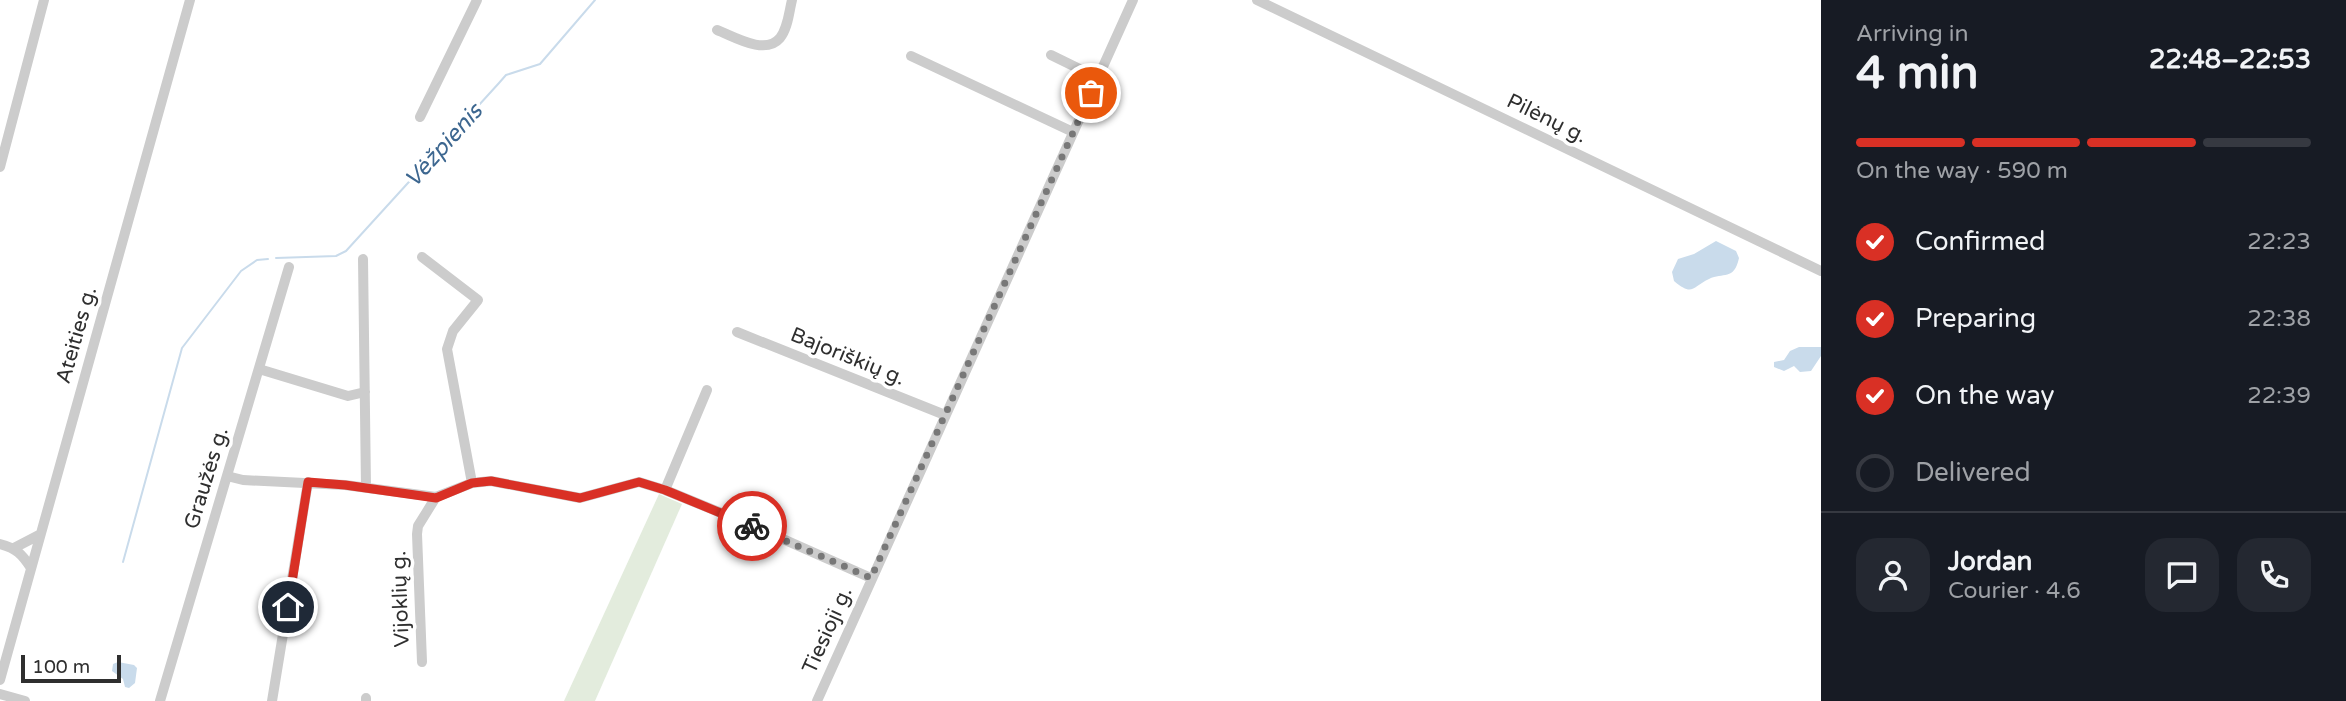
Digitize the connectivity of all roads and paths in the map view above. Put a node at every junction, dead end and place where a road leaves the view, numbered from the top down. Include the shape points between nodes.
1 (44, 0) edge
2 (190, 0) edge
3 (477, 0) edge
4 (792, 0) edge
5 (1133, 0) edge
6 (1257, 0) edge
7 (717, 30) dead end
8 (1051, 55) dead end
9 (911, 56) dead end
10 (1098, 78) junction
11 (420, 117) dead end
12 (1073, 132) junction
13 (0, 167) edge
14 (422, 257) dead end
15 (363, 259) dead end
16 (289, 267) dead end
17 (1821, 271) edge
18 (737, 332) dead end
19 (259, 369) junction
20 (707, 390) dead end
21 (365, 393) junction
22 (945, 415) junction
23 (227, 476) junction
24 (308, 482) junction
25 (472, 483) junction
26 (366, 488) junction
27 (665, 490) junction
28 (436, 498) junction
29 (39, 535) junction
30 (0, 544) edge
31 (14, 548) junction
32 (31, 568) junction
33 (871, 578) junction
34 (422, 662) dead end
35 (0, 680) edge
36 (0, 694) edge
37 (24, 701) edge
38 (160, 701) edge
39 (272, 701) edge
40 (817, 701) edge

1 - 13 street
2 - 29 street, Ateities g.
3 - 11 street
4 - 7 street via 785,31 775,43 753,44
5 - 10 street, Tiesioji g.
6 - 17 street, Pilėnų g.
8 - 10 street
9 - 12 street
10 - 12 street, Tiesioji g.
12 - 22 street, Tiesioji g.
14 - 25 street via 478,300 453,331 447,349
15 - 21 street
16 - 19 street, Graužės g.
18 - 22 street, Bajoriškių g.
19 - 21 street via 348,396
19 - 23 street, Graužės g.
20 - 27 street
21 - 26 street
22 - 33 street, Tiesioji g.
23 - 24 street
23 - 38 street, Graužės g.
24 - 26 street
24 - 39 street
25 - 27 street via 504,482 580,498 632,483
25 - 28 street
26 - 28 street
27 - 33 street
28 - 34 street, Vijoklių g. via 417,534
29 - 31 street
29 - 32 street, Ateities g.
30 - 31 street
31 - 32 street
32 - 35 street, Ateities g.
33 - 40 street, Tiesioji g.
36 - 37 street

